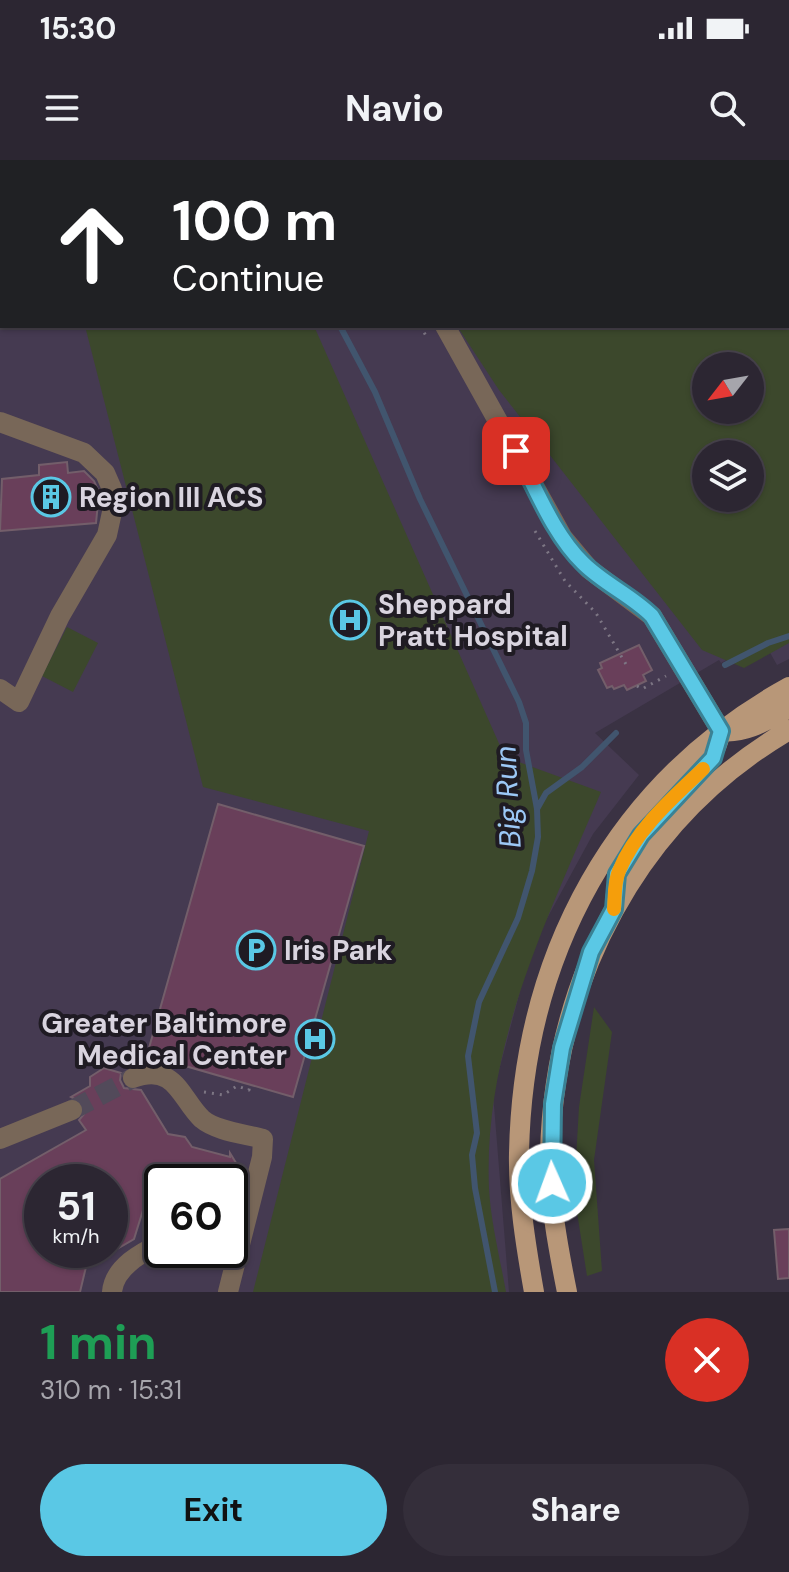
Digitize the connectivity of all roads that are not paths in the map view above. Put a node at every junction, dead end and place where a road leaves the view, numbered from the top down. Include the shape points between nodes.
1 (446, 328) edge
2 (0, 422) edge
3 (789, 687) edge
4 (0, 689) edge
5 (789, 708) edge
6 (789, 730) edge
7 (721, 731) junction
8 (614, 909) junction
9 (133, 1078) tunnel mouth
10 (72, 1110) tunnel mouth
11 (0, 1139) edge
12 (248, 1204) edge
13 (144, 1252) edge
14 (232, 1268) edge
15 (112, 1292) edge
16 (228, 1292) edge
17 (534, 1292) edge
18 (567, 1292) edge

1 - 7 street via 571,550 652,616
2 - 4 street via 84,453 105,473 112,489 107,535 19,702
3 - 7 main road
5 - 7 main road via 749,728
6 - 8 main road via 726,774 688,809 646,859
7 - 8 main road via 713,758 630,851 617,874
7 - 17 main road via 682,763 627,822 579,900 554,966 535,1027 521,1106 519,1156
8 - 18 main road via 591,952 562,1048 553,1104 551,1173
9 - 12 street via 148,1074 174,1082 202,1119 263,1139
10 - 11 street
13 - 15 street via 120,1271
14 - 16 street

